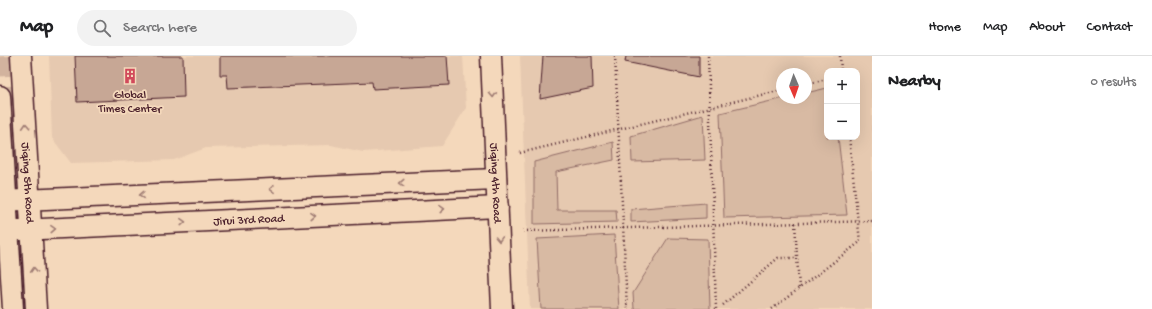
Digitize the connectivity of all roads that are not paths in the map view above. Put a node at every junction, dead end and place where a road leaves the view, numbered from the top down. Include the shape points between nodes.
1 (22, 56) edge
2 (491, 56) edge
3 (0, 96) edge
4 (496, 179) junction
5 (30, 200) junction
6 (3, 201) edge
7 (498, 206) junction
8 (31, 230) junction
9 (4, 231) edge
10 (13, 309) edge
11 (36, 309) edge
12 (502, 309) edge

5 -> 1 street, Jiqing 5th Road
2 -> 4 street, Jiqing 4th Road
3 - 6 street, Jiqing 5th Road
4 -> 5 street
4 - 7 street, Jiqing 4th Road
5 - 6 street
5 - 8 street, Jiqing 5th Road
6 - 9 street, Jiqing 5th Road
8 -> 7 street, Jirui 3rd Road
7 -> 12 street, Jiqing 4th Road
8 - 9 street, Jirui 3rd Road
11 -> 8 street, Jiqing 5th Road
9 - 10 street, Jiqing 5th Road

